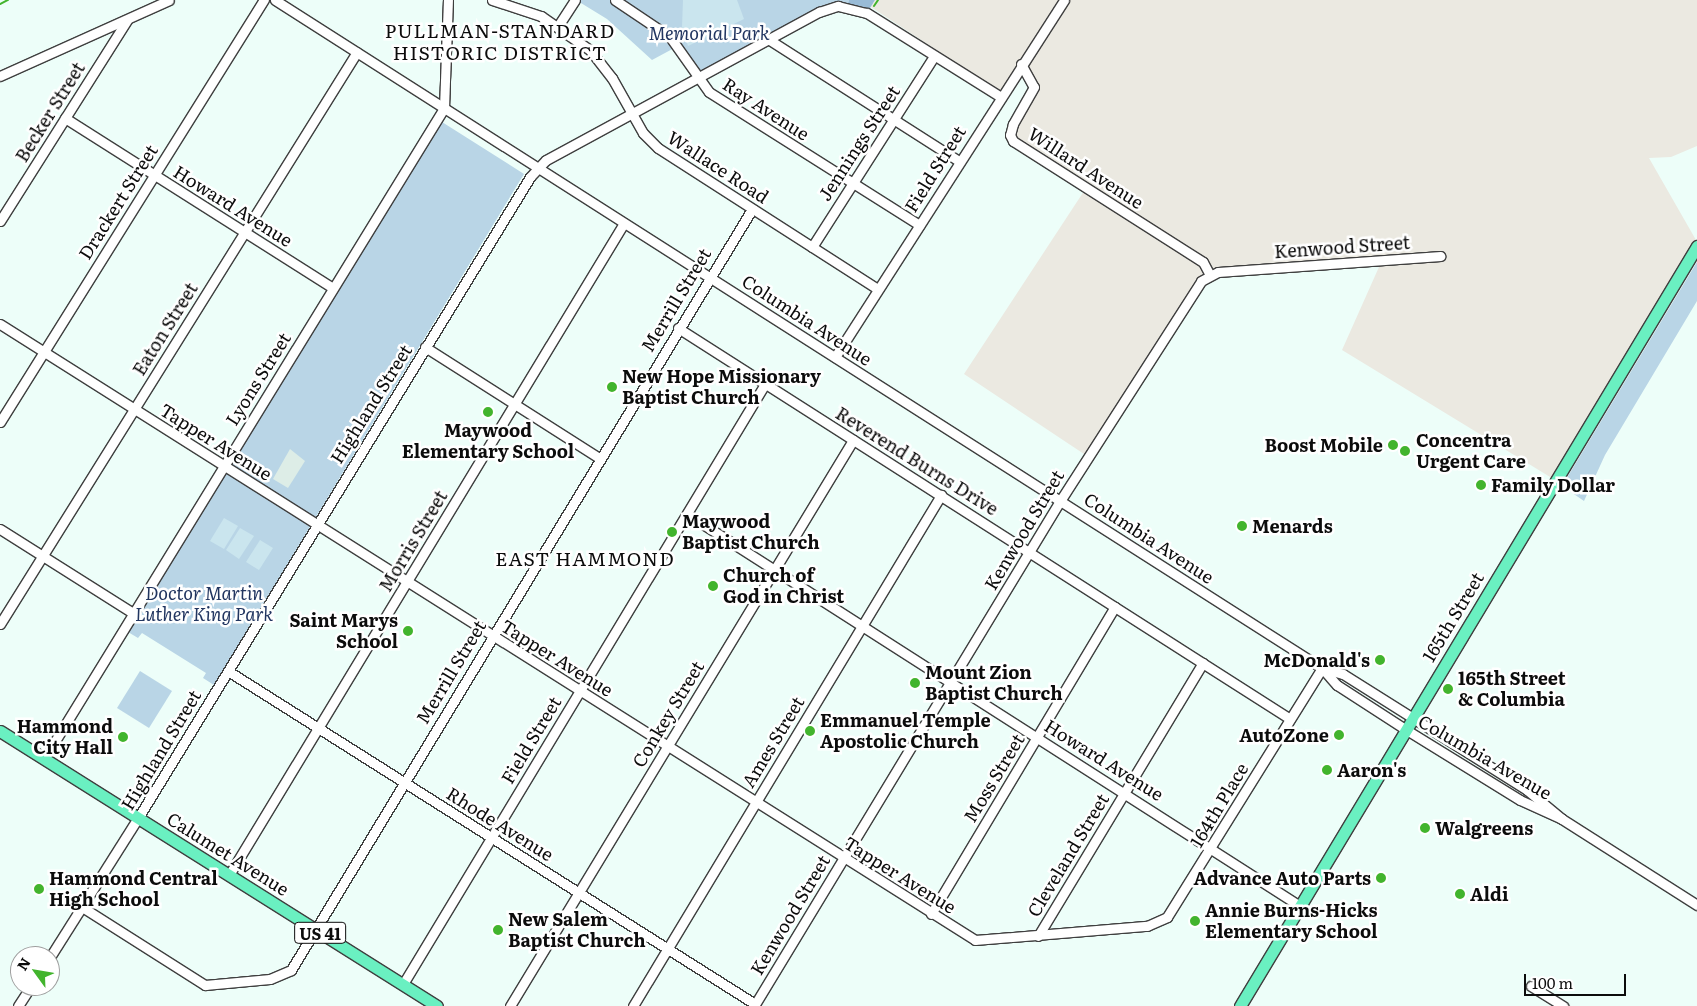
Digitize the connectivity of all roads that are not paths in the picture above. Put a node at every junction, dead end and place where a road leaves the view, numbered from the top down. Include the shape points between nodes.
1 (169, 0) edge
2 (264, 0) edge
3 (275, 0) edge
4 (448, 0) edge
5 (492, 0) edge
6 (575, 0) edge
7 (615, 0) edge
8 (1064, 0) edge
9 (127, 20) junction
10 (558, 26) junction
11 (768, 39) junction
12 (357, 52) junction
13 (934, 56) junction
14 (1021, 64) junction
15 (0, 76) edge
16 (698, 78) junction
17 (1000, 97) junction
18 (444, 108) junction
19 (632, 113) junction
20 (66, 118) junction
21 (893, 119) junction
22 (959, 161) junction
23 (538, 168) junction
24 (154, 175) junction
25 (853, 183) junction
26 (752, 208) junction
27 (0, 221) edge
28 (624, 223) junction
29 (919, 225) junction
30 (244, 232) junction
31 (1697, 246) edge
32 (812, 247) junction
33 (1440, 256) dead end
34 (1210, 275) junction
35 (709, 277) junction
36 (333, 288) junction
37 (878, 289) junction
38 (0, 324) edge
39 (678, 328) junction
40 (425, 347) junction
41 (44, 352) junction
42 (835, 357) junction
43 (765, 384) junction
44 (514, 404) junction
45 (134, 409) junction
46 (0, 422) edge
47 (853, 440) junction
48 (599, 458) junction
49 (224, 466) junction
50 (941, 495) junction
51 (1060, 501) junction
52 (687, 514) junction
53 (316, 525) junction
54 (0, 529) edge
55 (1029, 552) junction
56 (43, 555) junction
57 (775, 570) junction
58 (407, 582) junction
59 (1115, 607) junction
60 (133, 613) junction
61 (0, 624) edge
62 (862, 626) junction
63 (491, 636) junction
64 (1203, 663) junction
65 (1322, 668) junction
66 (228, 672) junction
67 (950, 682) junction
68 (580, 691) junction
69 (1412, 718) junction
70 (1290, 719) junction
71 (318, 728) junction
72 (1405, 729) junction
73 (0, 731) edge
74 (1037, 737) junction
75 (667, 747) junction
76 (44, 759) junction
77 (404, 782) junction
78 (1125, 793) junction
79 (755, 803) junction
80 (138, 818) junction
81 (1562, 819) junction
82 (491, 838) junction
83 (1212, 849) junction
84 (843, 859) junction
85 (229, 875) junction
86 (579, 893) junction
87 (1696, 903) edge
88 (1300, 906) junction
89 (82, 907) junction
90 (932, 914) junction
91 (1121, 928) joint
92 (315, 929) junction
93 (1038, 936) junction
94 (57, 946) edge
95 (667, 948) junction
96 (403, 984) junction
97 (1531, 986) dead end
98 (755, 1005) edge
99 (437, 1006) edge
100 (510, 1006) edge
101 (633, 1006) edge
102 (1240, 1006) edge
103 (1563, 1006) edge

1 - 9 street
2 - 24 street, Drackert Street
3 - 12 street, Columbia Avenue
4 - 18 street, Lyons Street
5 - 10 street, Wallace Road via 524,9
6 - 10 street
7 - 16 street, Ray Avenue via 670,37
8 - 14 street, Field Street
9 - 15 street
9 - 20 street, Becker Street
10 - 19 street, Wallace Road via 602,63
11 - 13 street, Highland Street via 818,12 847,6 867,13
11 - 16 street, Highland Street
11 - 21 street
12 - 18 street, Columbia Avenue
12 - 30 street, Eaton Street
13 - 17 street
13 - 21 street, Jennings Street
14 - 17 street, Field Street
14 - 34 street, Willard Avenue via 1034,87 1012,124 1010,135 1013,141 1203,262
16 - 19 street, Highland Street
16 - 25 street, Ray Avenue via 710,92
17 - 22 street, Field Street
18 - 23 street, Columbia Avenue
18 - 36 street, Lyons Street
19 - 23 street, Highland Street via 546,160
19 - 26 street, Wallace Road via 643,133 658,148
20 - 24 street, Howard Avenue
20 - 27 street, Becker Street
21 - 22 street
21 - 25 street, Jennings Street
22 - 29 street, Field Street
23 - 28 street, Columbia Avenue
23 - 40 street, Highland Street
24 - 30 street, Howard Avenue
24 - 41 street, Drackert Street
25 - 29 street, Ray Avenue
25 - 32 street, Jennings Street
26 - 32 street, Wallace Road
26 - 35 street, Merrill Street
28 - 35 street, Columbia Avenue
28 - 44 street, Morris Street
29 - 37 street, Field Street
30 - 36 street, Howard Avenue
30 - 45 street, Eaton Street
31 - 69 main road, 165th Street
32 - 37 street, Wallace Road
33 - 34 street, Kenwood Street
34 - 51 street, Kenwood Street via 1195,288
35 - 39 street, Merrill Street
35 - 42 street, Columbia Avenue
36 - 49 street, Lyons Street
37 - 42 street, Field Street
38 - 41 street, Tapper Avenue
39 - 43 street, Reverend Burns Drive
39 - 48 street, Merrill Street
40 - 44 street
40 - 53 street, Highland Street
41 - 45 street, Tapper Avenue
41 - 46 street, Drackert Street
42 - 51 street, Columbia Avenue
43 - 47 street, Reverend Burns Drive
43 - 52 street, Field Street
44 - 48 street
44 - 58 street, Morris Street
45 - 49 street, Tapper Avenue
45 - 56 street, Eaton Street
47 - 50 street, Reverend Burns Drive
47 - 57 street, Conkey Street
48 - 63 street, Merrill Street
49 - 53 street, Tapper Avenue
49 - 60 street, Lyons Street
50 - 55 street, Reverend Burns Drive
50 - 62 street, Ames Street
51 - 55 street, Kenwood Street
51 - 65 street, Columbia Avenue
52 - 57 street, Howard Avenue
52 - 68 street, Field Street
53 - 58 street, Tapper Avenue
53 - 66 street, Highland Street
54 - 56 street
55 - 59 street, Reverend Burns Drive
55 - 67 street, Kenwood Street
56 - 60 street
56 - 61 street, Eaton Street
57 - 62 street, Howard Avenue
57 - 75 street, Conkey Street
58 - 63 street, Tapper Avenue
58 - 71 street, Morris Street
59 - 64 street, Reverend Burns Drive
59 - 74 street, Moss Street
60 - 76 street, Lyons Street
62 - 67 street, Howard Avenue
62 - 79 street, Ames Street
63 - 68 street, Tapper Avenue
63 - 77 street, Merrill Street
64 - 70 street, Reverend Burns Drive
64 - 78 street, Cleveland Street
65 - 69 street, Columbia Avenue via 1343,674
65 - 70 street, 164th Place
65 - 72 street, Columbia Avenue via 1337,684
66 - 71 street, Rhode Avenue
66 - 80 street, Highland Street
67 - 74 street, Howard Avenue
67 - 84 street, Kenwood Street
68 - 75 street, Tapper Avenue
68 - 82 street, Field Street
69 - 72 main road, 165th Street
69 - 81 street, Columbia Avenue via 1526,790
70 - 83 street, 164th Place
71 - 77 street, Rhode Avenue
71 - 85 street, Morris Street
72 - 81 street, Columbia Avenue via 1520,800
72 - 88 main road, 165th Street
73 - 76 main road, Calumet Avenue / US 41
74 - 78 street, Howard Avenue
74 - 90 street, Moss Street
75 - 79 street, Tapper Avenue
75 - 86 street, Conkey Street
76 - 80 main road, Calumet Avenue / US 41
77 - 82 street, Rhode Avenue
77 - 92 street, Merrill Street
78 - 83 street, Howard Avenue
78 - 93 street, Cleveland Street
79 - 84 street, Tapper Avenue
79 - 95 street, Ames Street
80 - 85 main road, Calumet Avenue / US 41
80 - 89 street, Highland Street
81 - 87 street, Columbia Avenue
82 - 86 street, Rhode Avenue
82 - 96 street, Field Street
83 - 88 street, Howard Avenue
83 - 91 street, 164th Place via 1171,914 1147,926
84 - 90 street, Tapper Avenue
84 - 98 street, Kenwood Street
85 - 92 main road, Calumet Avenue / US 41
86 - 95 street, Rhode Avenue
86 - 100 street, Conkey Street
88 - 102 main road, 165th Street
89 - 92 street, Merrill Street via 205,984 270,979 287,974
89 - 94 street, Highland Street
90 - 93 street, Tapper Avenue via 975,940
91 - 93 street, Tapper Avenue
92 - 96 main road, Calumet Avenue / US 41
95 - 98 street, Rhode Avenue
95 - 101 street, Ames Street
96 - 99 main road, Calumet Avenue / US 41
97 - 103 street

